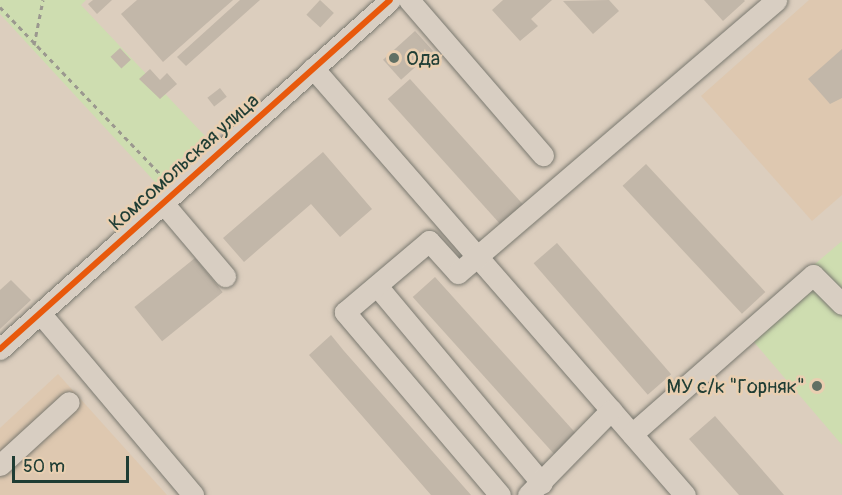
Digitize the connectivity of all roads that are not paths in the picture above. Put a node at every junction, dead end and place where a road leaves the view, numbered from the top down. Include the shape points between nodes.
1 (392, 0) edge
2 (776, 0) edge
3 (313, 68) junction
4 (543, 155) dead end
5 (166, 193) junction
6 (477, 257) junction
7 (225, 276) dead end
8 (376, 286) junction
9 (842, 304) edge
10 (40, 313) junction
11 (0, 349) edge
12 (69, 402) dead end
13 (611, 410) junction
14 (632, 434) junction
15 (0, 465) edge
16 (535, 489) edge
17 (193, 495) edge
18 (500, 495) edge
19 (685, 495) edge

1 - 3 street, Комсомольская улица
1 - 4 street
2 - 6 street
3 - 5 street, Комсомольская улица
3 - 6 street
5 - 7 street
5 - 10 street, Комсомольская улица
6 - 8 street via 458,273 429,241
6 - 13 street
8 - 16 street
8 - 18 street via 345,312
9 - 14 street via 813,275
10 - 11 street, Комсомольская улица
10 - 17 street
12 - 15 street
13 - 14 street
13 - 16 street
14 - 19 street

